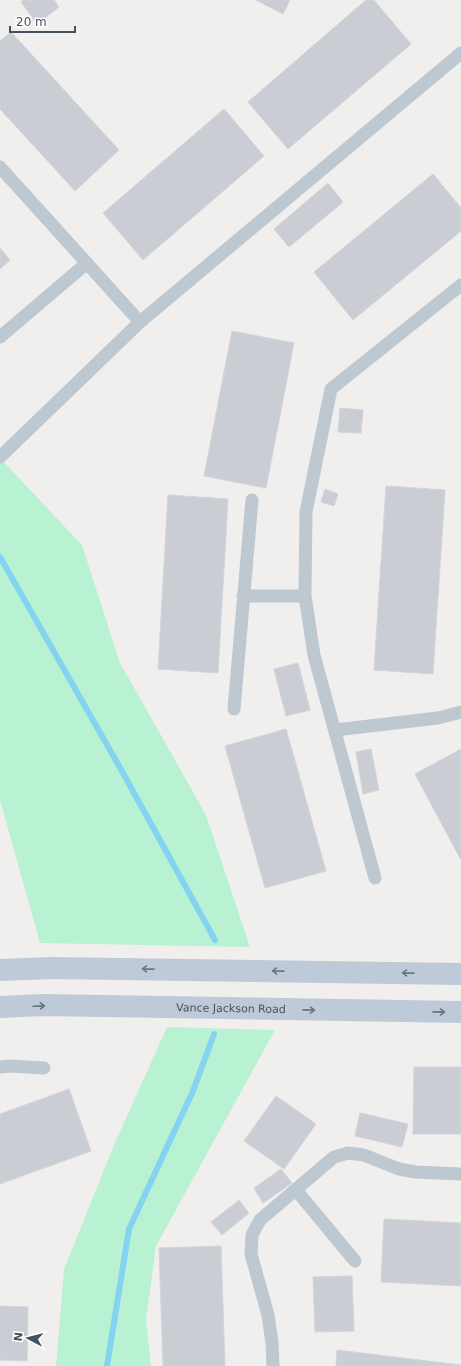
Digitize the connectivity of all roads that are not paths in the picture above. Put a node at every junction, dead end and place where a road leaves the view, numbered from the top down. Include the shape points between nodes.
1 (461, 53) edge
2 (0, 167) edge
3 (87, 263) junction
4 (461, 285) edge
5 (140, 322) junction
6 (0, 337) edge
7 (0, 457) edge
8 (252, 500) dead end
9 (243, 596) junction
10 (305, 596) junction
11 (234, 709) dead end
12 (461, 712) edge
13 (334, 730) junction
14 (376, 878) dead end
15 (0, 970) edge
16 (461, 974) edge
17 (0, 1007) edge
18 (461, 1012) edge
19 (0, 1067) edge
20 (44, 1068) dead end
21 (461, 1174) edge
22 (296, 1190) junction
23 (355, 1261) dead end
24 (273, 1366) edge

1 - 5 lane
2 - 3 lane
3 - 5 lane
3 - 6 lane
4 - 10 lane via 331,389 306,512
5 - 7 lane
8 - 9 lane
9 - 10 lane
9 - 11 lane
10 - 13 lane via 314,655
12 - 13 lane via 438,718
13 - 14 lane
16 -> 15 main road via 51,968
17 -> 18 main road, Vance Jackson Road via 43,1005
19 - 20 lane
21 - 22 lane via 415,1172 399,1169 364,1155 348,1153 334,1157
22 - 23 lane
22 - 24 lane via 260,1220 252,1235 251,1254 268,1315

